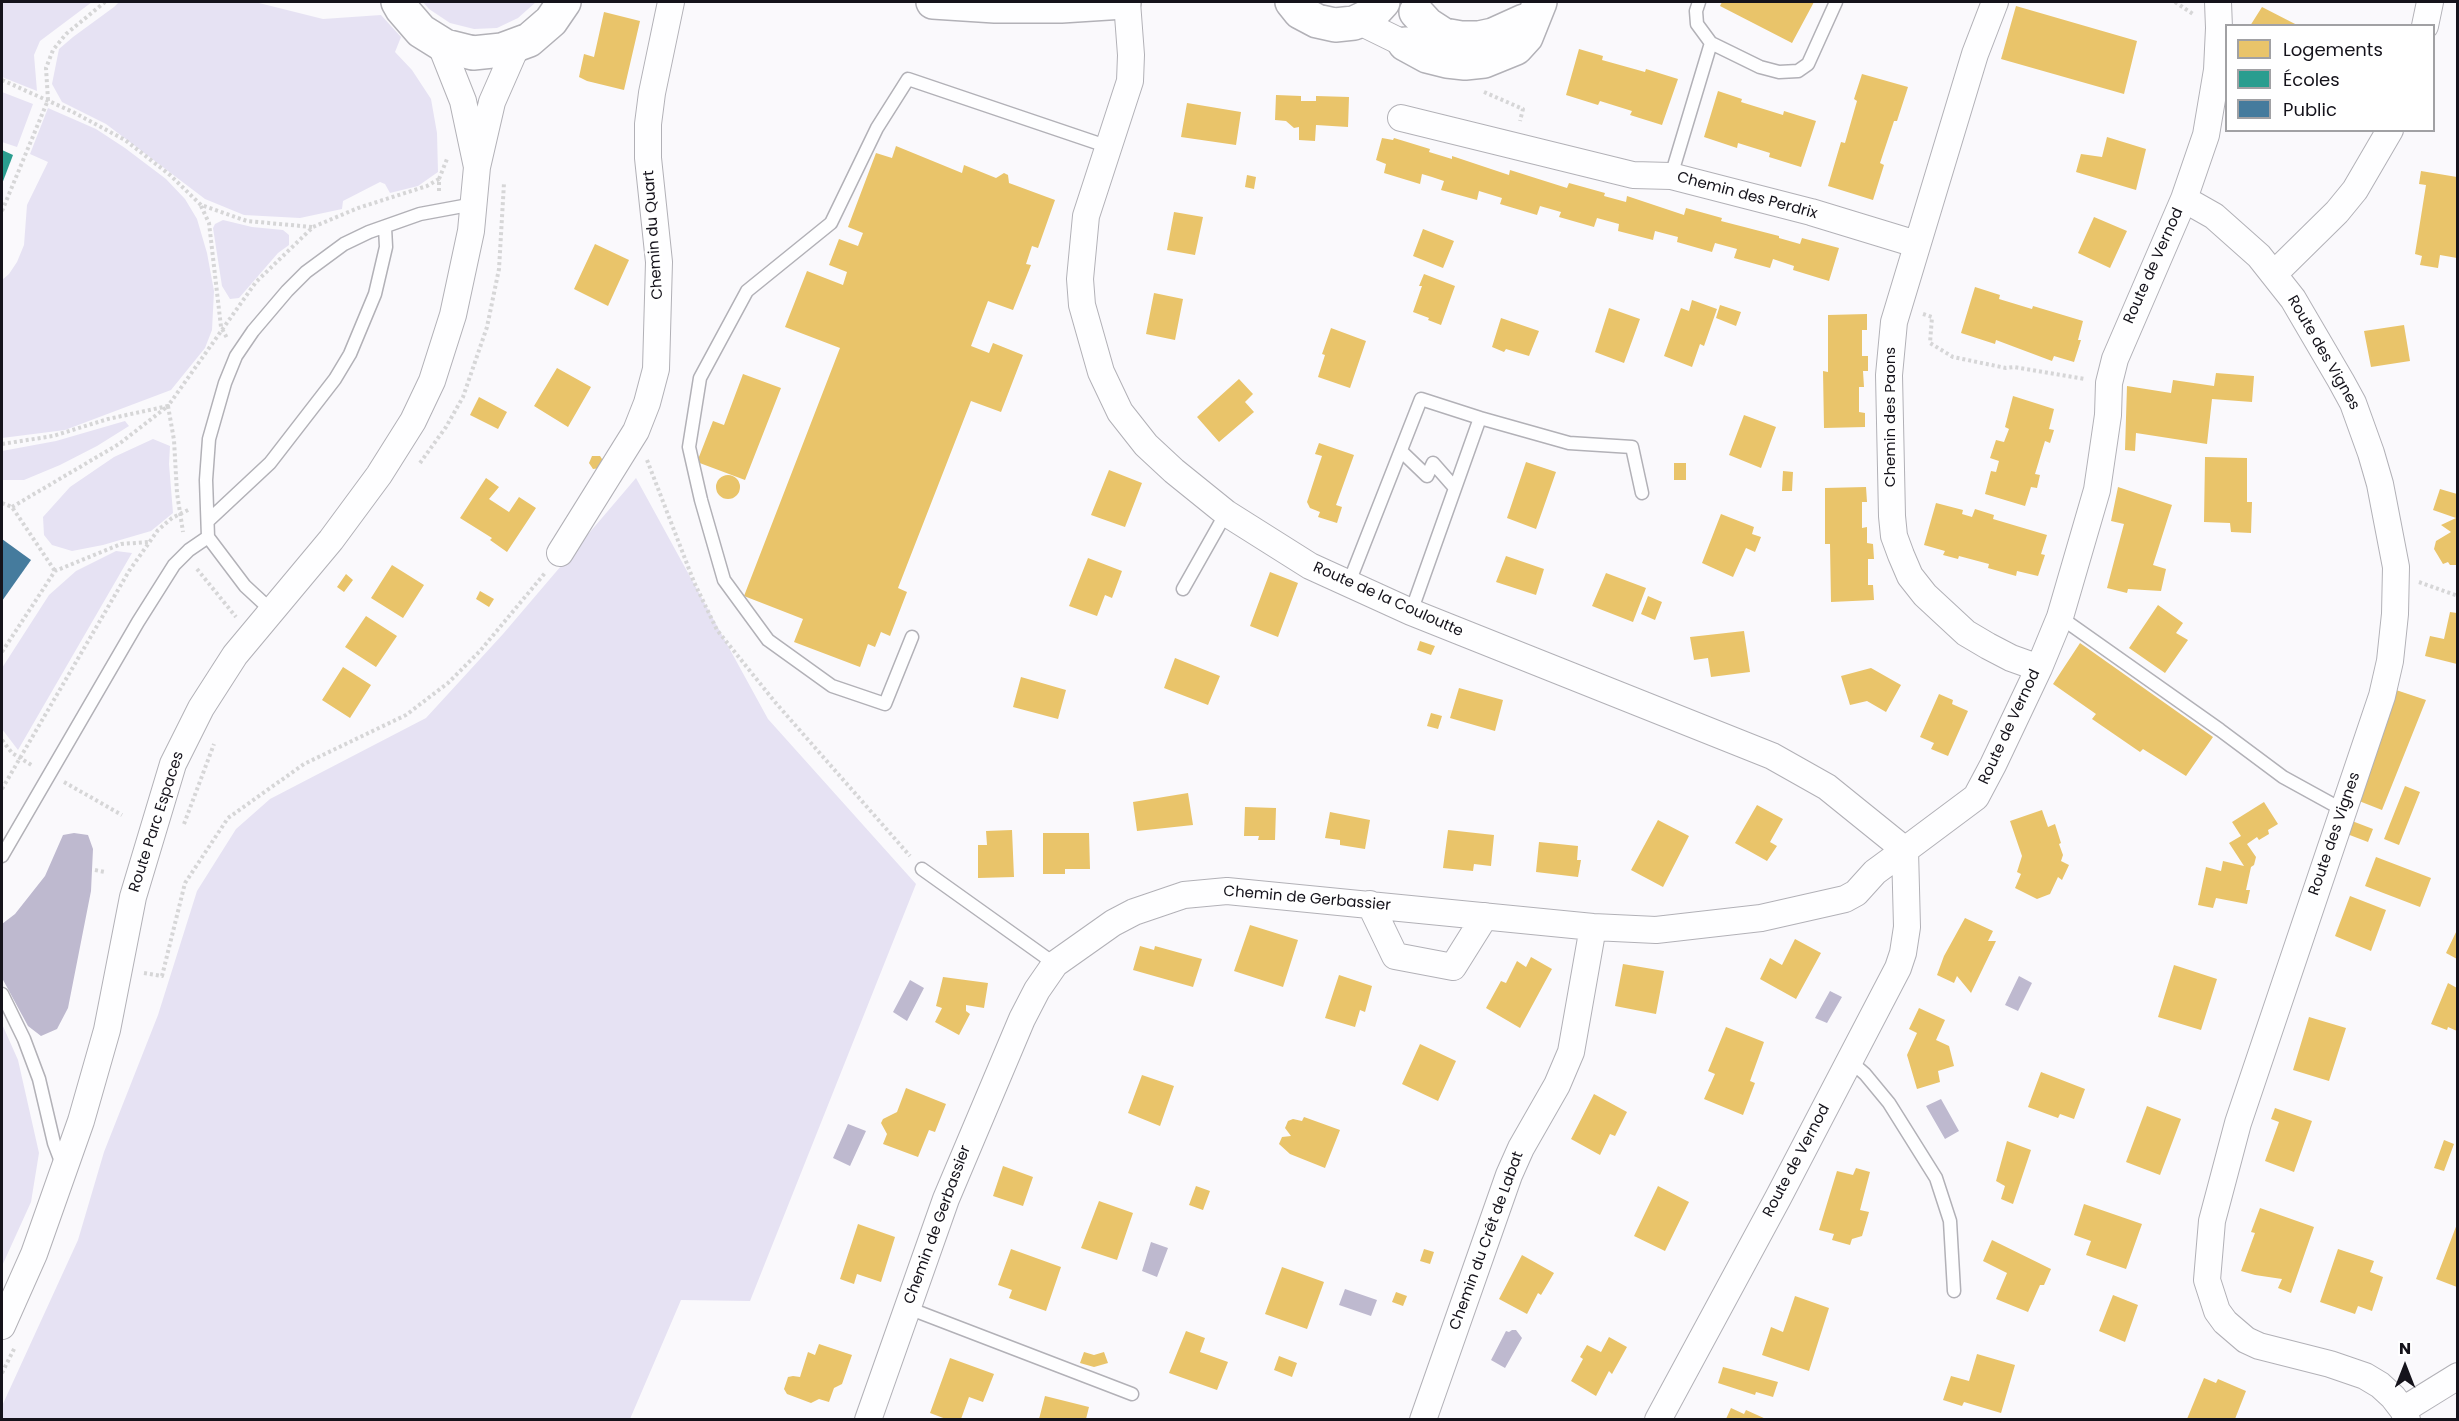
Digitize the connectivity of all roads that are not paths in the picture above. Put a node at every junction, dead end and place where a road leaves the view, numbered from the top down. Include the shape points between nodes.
1 (371, 2) edge
2 (564, 2) edge
3 (670, 2) edge
4 (933, 2) edge
5 (1125, 2) edge
6 (1292, 2) edge
7 (1699, 2) edge
8 (1836, 2) edge
9 (1995, 2) edge
10 (2430, 2) edge
11 (400, 5) edge
12 (1412, 7) edge
13 (1538, 7) edge
14 (2210, 9) edge
15 (1371, 11) edge
16 (2425, 24) edge
17 (440, 43) junction
18 (1711, 43) junction
19 (1405, 44) joint
20 (517, 45) junction
21 (1401, 118) dead end
22 (2389, 132) edge
23 (1108, 147) junction
24 (477, 167) junction
25 (1671, 176) junction
26 (2184, 199) junction
27 (474, 204) junction
28 (385, 227) junction
29 (1916, 244) junction
30 (2274, 274) junction
31 (1480, 418) junction
32 (1401, 451) junction
33 (1455, 488) junction
34 (1642, 493) dead end
35 (1226, 513) junction
36 (208, 520) junction
37 (208, 537) junction
38 (560, 553) road end
39 (1348, 585) junction
40 (1183, 589) dead end
41 (272, 611) junction
42 (1411, 612) junction
43 (2060, 617) junction
44 (912, 636) dead end
45 (2039, 668) junction
46 (2343, 810) junction
47 (1905, 850) junction
48 (2, 856) edge
49 (922, 869) road end
50 (1370, 904) junction
51 (1485, 916) junction
52 (1593, 927) junction
53 (1055, 964) junction
54 (2, 994) edge
55 (1850, 1061) junction
56 (64, 1171) junction
57 (1954, 1291) dead end
58 (908, 1308) junction
59 (9, 1335) edge
60 (2457, 1376) edge
61 (1132, 1394) dead end
62 (2405, 1415) edge
63 (868, 1419) edge
64 (1423, 1419) edge
65 (1658, 1419) edge

1 - 11 main road
2 - 20 main road via 549,24
3 - 38 street, Chemin du Quart via 648,124 658,262 656,369 636,431
4 - 5 main road via 1061,6
5 - 23 street, Route de la Couloutte via 1130,81
6 - 15 main road via 1300,12 1335,25
7 - 18 lane via 1697,24
8 - 18 lane via 1808,64 1798,71 1769,70
9 - 29 street, Chemin des Paons
10 - 16 street
11 - 17 main road via 421,31
12 - 13 main road via 1426,24 1444,35 1479,38 1515,26
13 - 19 main road via 1526,38 1516,48 1484,61 1447,61
14 - 26 street, Route de Vernod via 2220,28 2217,70 2200,156
15 - 19 street
17 - 20 main road via 473,52
17 - 24 street, Route Parc Espaces via 463,101
18 - 25 lane
20 - 24 street, Route Parc Espaces via 492,102
21 - 25 street, Chemin des Perdrix via 1634,175
22 - 30 street via 2355,190
23 - 35 street, Route de la Couloutte via 1086,216 1080,279 1082,305 1101,372 1120,412 1146,445
23 - 44 lane via 908,79 877,128 831,223 747,291 700,378 689,447 701,500 724,580 768,640 832,686 885,704
24 - 27 street, Route Parc Espaces
25 - 29 street, Chemin des Perdrix
26 - 30 street, Route des Vignes via 2223,223
26 - 43 street, Route de Vernod via 2119,348 2109,383 2097,490
27 - 28 lane via 420,214
27 - 41 street, Route Parc Espaces via 453,315 432,381 413,422 331,540
28 - 36 lane via 386,247 375,294 351,354 270,463
28 - 36 lane via 344,244 306,272 242,347 225,383 209,439
29 - 45 street, Chemin des Paons via 1891,344 1894,536 1910,576 1966,633 2011,658
30 - 46 street, Route des Vignes via 2293,299 2353,403 2380,484 2396,567 2390,661
31 - 32 lane via 1421,399
31 - 33 lane
31 - 34 lane via 1569,442 1632,447
32 - 33 lane via 1426,476 1432,463
32 - 39 lane
33 - 42 lane
35 - 39 street, Route de la Couloutte
35 - 40 lane
36 - 37 lane
37 - 41 lane via 245,586
37 - 48 lane via 174,565
39 - 42 street, Route de la Couloutte
41 - 56 street, Route Parc Espaces via 235,656 201,708 173,764 133,897 107,1030
42 - 47 street, Route de la Couloutte via 1772,756 1827,787
43 - 45 street, Route de Vernod
43 - 46 lane via 2283,777
45 - 47 street, Route de Vernod via 1976,797
46 - 62 street, Route des Vignes via 2238,1123 2212,1221 2207,1280 2217,1311 2246,1340 2365,1376 2380,1385
47 - 52 street, Chemin de Gerbassier via 1856,892 1834,903 1707,925 1656,930
47 - 55 street, Route de Vernod via 1908,908 1903,953
49 - 53 lane
50 - 51 street, Chemin de Gerbassier
50 - 51 street via 1395,956 1453,967
50 - 53 street, Chemin de Gerbassier via 1227,891 1184,895 1113,923
51 - 52 street, Chemin de Gerbassier
52 - 64 street, Chemin du Crêt de Labat via 1571,1052 1509,1175
53 - 58 street, Chemin de Gerbassier via 1037,990 996,1076 946,1198
54 - 56 lane via 39,1079
55 - 57 lane via 1889,1103 1936,1178 1950,1221
55 - 65 street, Route de Vernod
56 - 59 street, Route Parc Espaces
58 - 61 lane
58 - 63 street, Chemin de Gerbassier
60 - 62 street, Route des Vignes

